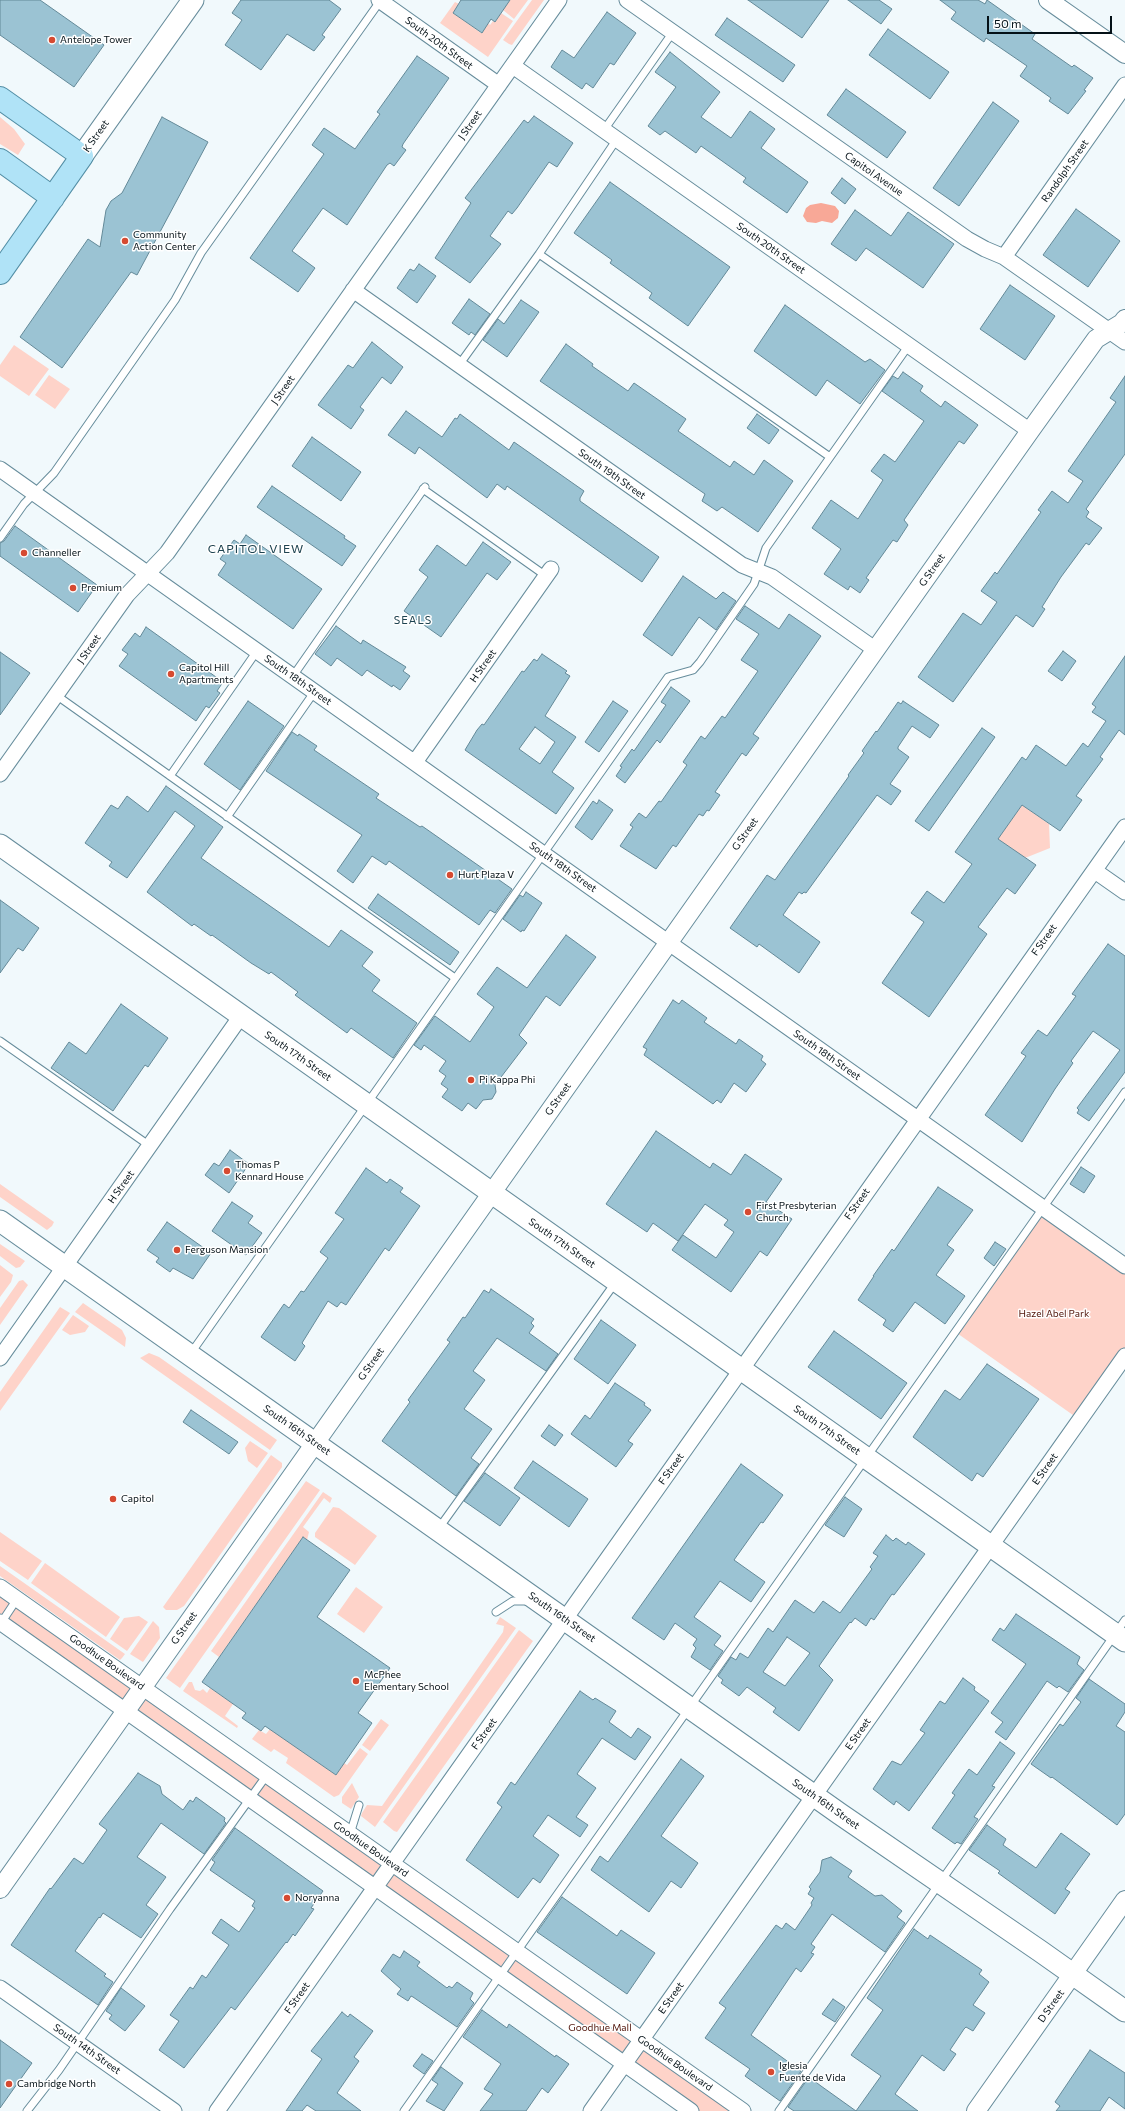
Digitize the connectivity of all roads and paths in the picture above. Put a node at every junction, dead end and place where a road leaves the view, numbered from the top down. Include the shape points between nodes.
1 (193, 0) edge
2 (380, 0) edge
3 (559, 0) edge
4 (627, 0) edge
5 (1048, 0) edge
6 (673, 32) junction
7 (1125, 54) edge
8 (513, 66) junction
9 (1125, 85) edge
10 (498, 86) junction
11 (0, 98) edge
12 (604, 130) junction
13 (617, 139) junction
14 (82, 156) junction
15 (0, 160) edge
16 (53, 198) junction
17 (539, 254) junction
18 (1004, 257) junction
19 (0, 273) edge
20 (353, 290) junction
21 (1125, 319) edge
22 (1110, 331) junction
23 (1125, 342) edge
24 (909, 346) junction
25 (459, 365) junction
26 (1030, 431) junction
27 (830, 457) junction
28 (0, 469) edge
29 (34, 493) junction
30 (0, 538) edge
31 (758, 571) junction
32 (548, 572) joint
33 (148, 573) junction
34 (257, 650) junction
35 (876, 650) junction
36 (293, 676) junction
37 (315, 691) junction
38 (56, 695) junction
39 (415, 762) junction
40 (0, 774) edge
41 (170, 776) junction
42 (227, 817) junction
43 (1125, 827) edge
44 (0, 846) edge
45 (544, 853) junction
46 (1095, 871) junction
47 (1125, 892) edge
48 (668, 942) junction
49 (455, 978) junction
50 (241, 1016) junction
51 (0, 1041) edge
52 (1125, 1092) edge
53 (367, 1105) junction
54 (917, 1119) junction
55 (150, 1146) junction
56 (491, 1193) junction
57 (1043, 1208) junction
58 (0, 1221) edge
59 (65, 1266) junction
60 (1125, 1266) edge
61 (616, 1281) junction
62 (190, 1355) junction
63 (1125, 1356) edge
64 (0, 1358) edge
65 (741, 1370) junction
66 (315, 1443) junction
67 (866, 1458) junction
68 (437, 1530) junction
69 (991, 1546) junction
70 (0, 1587) edge
71 (17, 1599) junction
72 (539, 1601) junction
73 (496, 1612) dead end
74 (564, 1619) junction
75 (0, 1622) edge
76 (1122, 1632) edge
77 (143, 1687) junction
78 (690, 1708) junction
79 (126, 1711) junction
80 (267, 1776) junction
81 (814, 1795) junction
82 (250, 1800) junction
83 (359, 1805) dead end
84 (350, 1834) junction
85 (392, 1864) junction
86 (940, 1882) junction
87 (375, 1887) junction
88 (0, 1889) edge
89 (1125, 1900) edge
90 (516, 1952) junction
91 (1073, 1974) junction
92 (500, 1976) junction
93 (0, 1988) edge
94 (1125, 2011) edge
95 (642, 2039) junction
96 (78, 2043) junction
97 (625, 2064) junction
98 (27, 2111) edge
99 (174, 2111) edge
100 (217, 2111) edge
101 (404, 2111) edge
102 (591, 2111) edge
103 (691, 2111) edge
104 (742, 2111) edge
105 (779, 2111) edge
106 (976, 2111) edge

1 - 14 main road, K Street
2 - 10 street, South 20th Street
2 - 29 lane via 204,249 174,300 54,473
3 - 8 street, J Street
4 - 6 street, Capitol Avenue
5 - 7 street
6 - 12 lane
6 - 18 street, Capitol Avenue via 967,239
8 - 10 street, J Street
8 - 12 street, South 20th Street
9 - 18 street, Randolph Street
10 - 20 street, J Street
11 - 14 main road
12 - 13 street, South 20th Street
13 - 17 lane
13 - 24 street, South 20th Street
14 - 16 main road, K Street
15 - 16 main road
16 - 19 main road, K Street
17 - 25 lane
17 - 27 lane
18 - 22 street, Capitol Avenue
20 - 25 street, South 19th Street
20 - 33 street, J Street via 167,553
21 - 22 street, G Street
22 - 23 street, Capitol Avenue
22 - 26 street, G Street via 1096,339
24 - 26 street, South 20th Street
24 - 27 lane
25 - 31 street, South 19th Street via 742,565
26 - 35 street, G Street
27 - 31 lane via 766,548
28 - 29 street, South 18th Street
29 - 30 lane
29 - 33 street, South 18th Street
31 - 35 street, South 19th Street via 772,577
31 - 45 lane via 754,584 700,662 693,670 668,677
32 - 36 lane via 424,488
32 - 39 street, H Street
33 - 34 street, South 18th Street
33 - 38 street, J Street via 127,595
34 - 36 street, South 18th Street
34 - 41 lane
35 - 48 street, G Street
36 - 37 street, South 18th Street
37 - 39 street, South 18th Street
37 - 42 lane
38 - 40 street, J Street
38 - 41 lane
39 - 45 street, South 18th Street
41 - 42 lane
42 - 49 lane
43 - 46 street, F Street
44 - 50 main road, South 17th Street
45 - 48 street, South 18th Street
45 - 49 lane
46 - 47 street
46 - 54 street, F Street
48 - 54 street, South 18th Street
48 - 56 street, G Street
49 - 53 lane
50 - 53 main road, South 17th Street
50 - 55 street, H Street
51 - 55 lane
52 - 57 lane
53 - 56 main road, South 17th Street
53 - 62 lane
54 - 57 street, South 18th Street
54 - 65 street, F Street
55 - 59 street, H Street
56 - 61 main road, South 17th Street
56 - 66 street, G Street
57 - 60 street, South 18th Street
57 - 67 lane
58 - 59 main road, South 16th Street
59 - 62 main road, South 16th Street
59 - 64 street, H Street
61 - 65 main road, South 17th Street
61 - 68 lane
62 - 66 main road, South 16th Street
63 - 69 street, E Street
65 - 67 main road, South 17th Street
65 - 74 street, F Street
66 - 68 main road, South 16th Street
66 - 77 street, G Street
67 - 69 main road, South 17th Street
67 - 78 lane
68 - 72 main road, South 16th Street
69 - 76 main road, South 17th Street
69 - 81 street, E Street
70 - 71 street, Goodhue Boulevard
71 - 75 lane
71 - 77 street, Goodhue Boulevard
72 - 73 lane via 513,1601
72 - 74 main road, South 16th Street
74 - 78 main road, South 16th Street
74 - 85 street, F Street
75 - 79 street
76 - 86 lane
77 - 79 street, G Street
77 - 80 street, Goodhue Boulevard
78 - 81 main road, South 16th Street
78 - 90 lane
79 - 82 street
79 - 88 street, G Street
80 - 82 lane
80 - 84 street, Goodhue Boulevard
81 - 86 main road, South 16th Street
81 - 95 street, E Street
82 - 87 street
82 - 96 lane via 170,1909
83 - 84 lane
84 - 85 street, Goodhue Boulevard
85 - 87 street, F Street
85 - 90 street, Goodhue Boulevard
86 - 91 main road, South 16th Street
86 - 105 lane
87 - 92 street
87 - 100 street, F Street
89 - 91 street, D Street
90 - 92 lane
90 - 95 street, Goodhue Boulevard
91 - 94 main road, South 16th Street
91 - 106 street, D Street
92 - 97 street
92 - 101 lane
93 - 96 street, South 14th Street
95 - 97 street, E Street
95 - 104 street, Goodhue Boulevard
96 - 98 lane
96 - 99 street, South 14th Street
97 - 102 street, E Street
97 - 103 street

